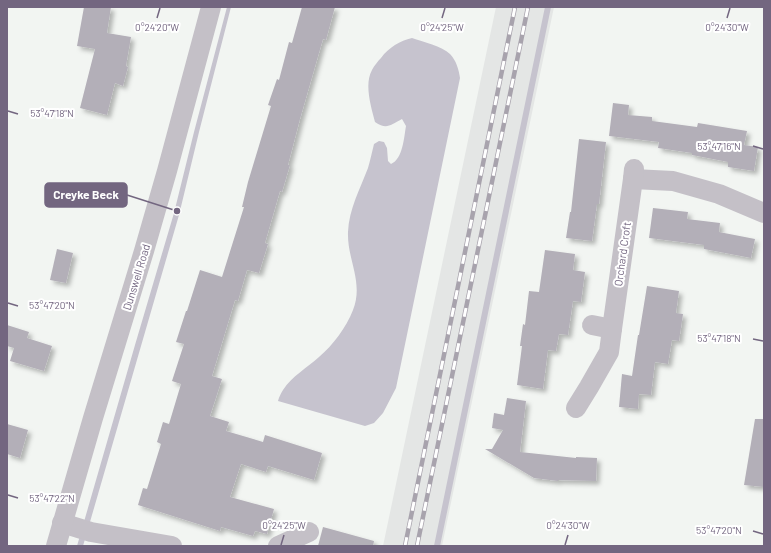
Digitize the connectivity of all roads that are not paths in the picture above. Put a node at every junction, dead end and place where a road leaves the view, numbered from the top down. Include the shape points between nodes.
1 (211, 7) edge
2 (764, 213) edge
3 (592, 325) dead end
4 (612, 329) junction
5 (576, 408) dead end
6 (76, 527) junction
7 (309, 532) dead end
8 (56, 546) edge
9 (172, 546) edge
10 (278, 546) edge

1 - 6 street, Dunswell Road via 167,171 93,418
2 - 4 street, Orchard Croft via 719,194 673,181 633,174
3 - 4 street
4 - 5 street, Orchard Croft via 609,352
6 - 8 street, Dunswell Road
6 - 9 street
7 - 10 street

